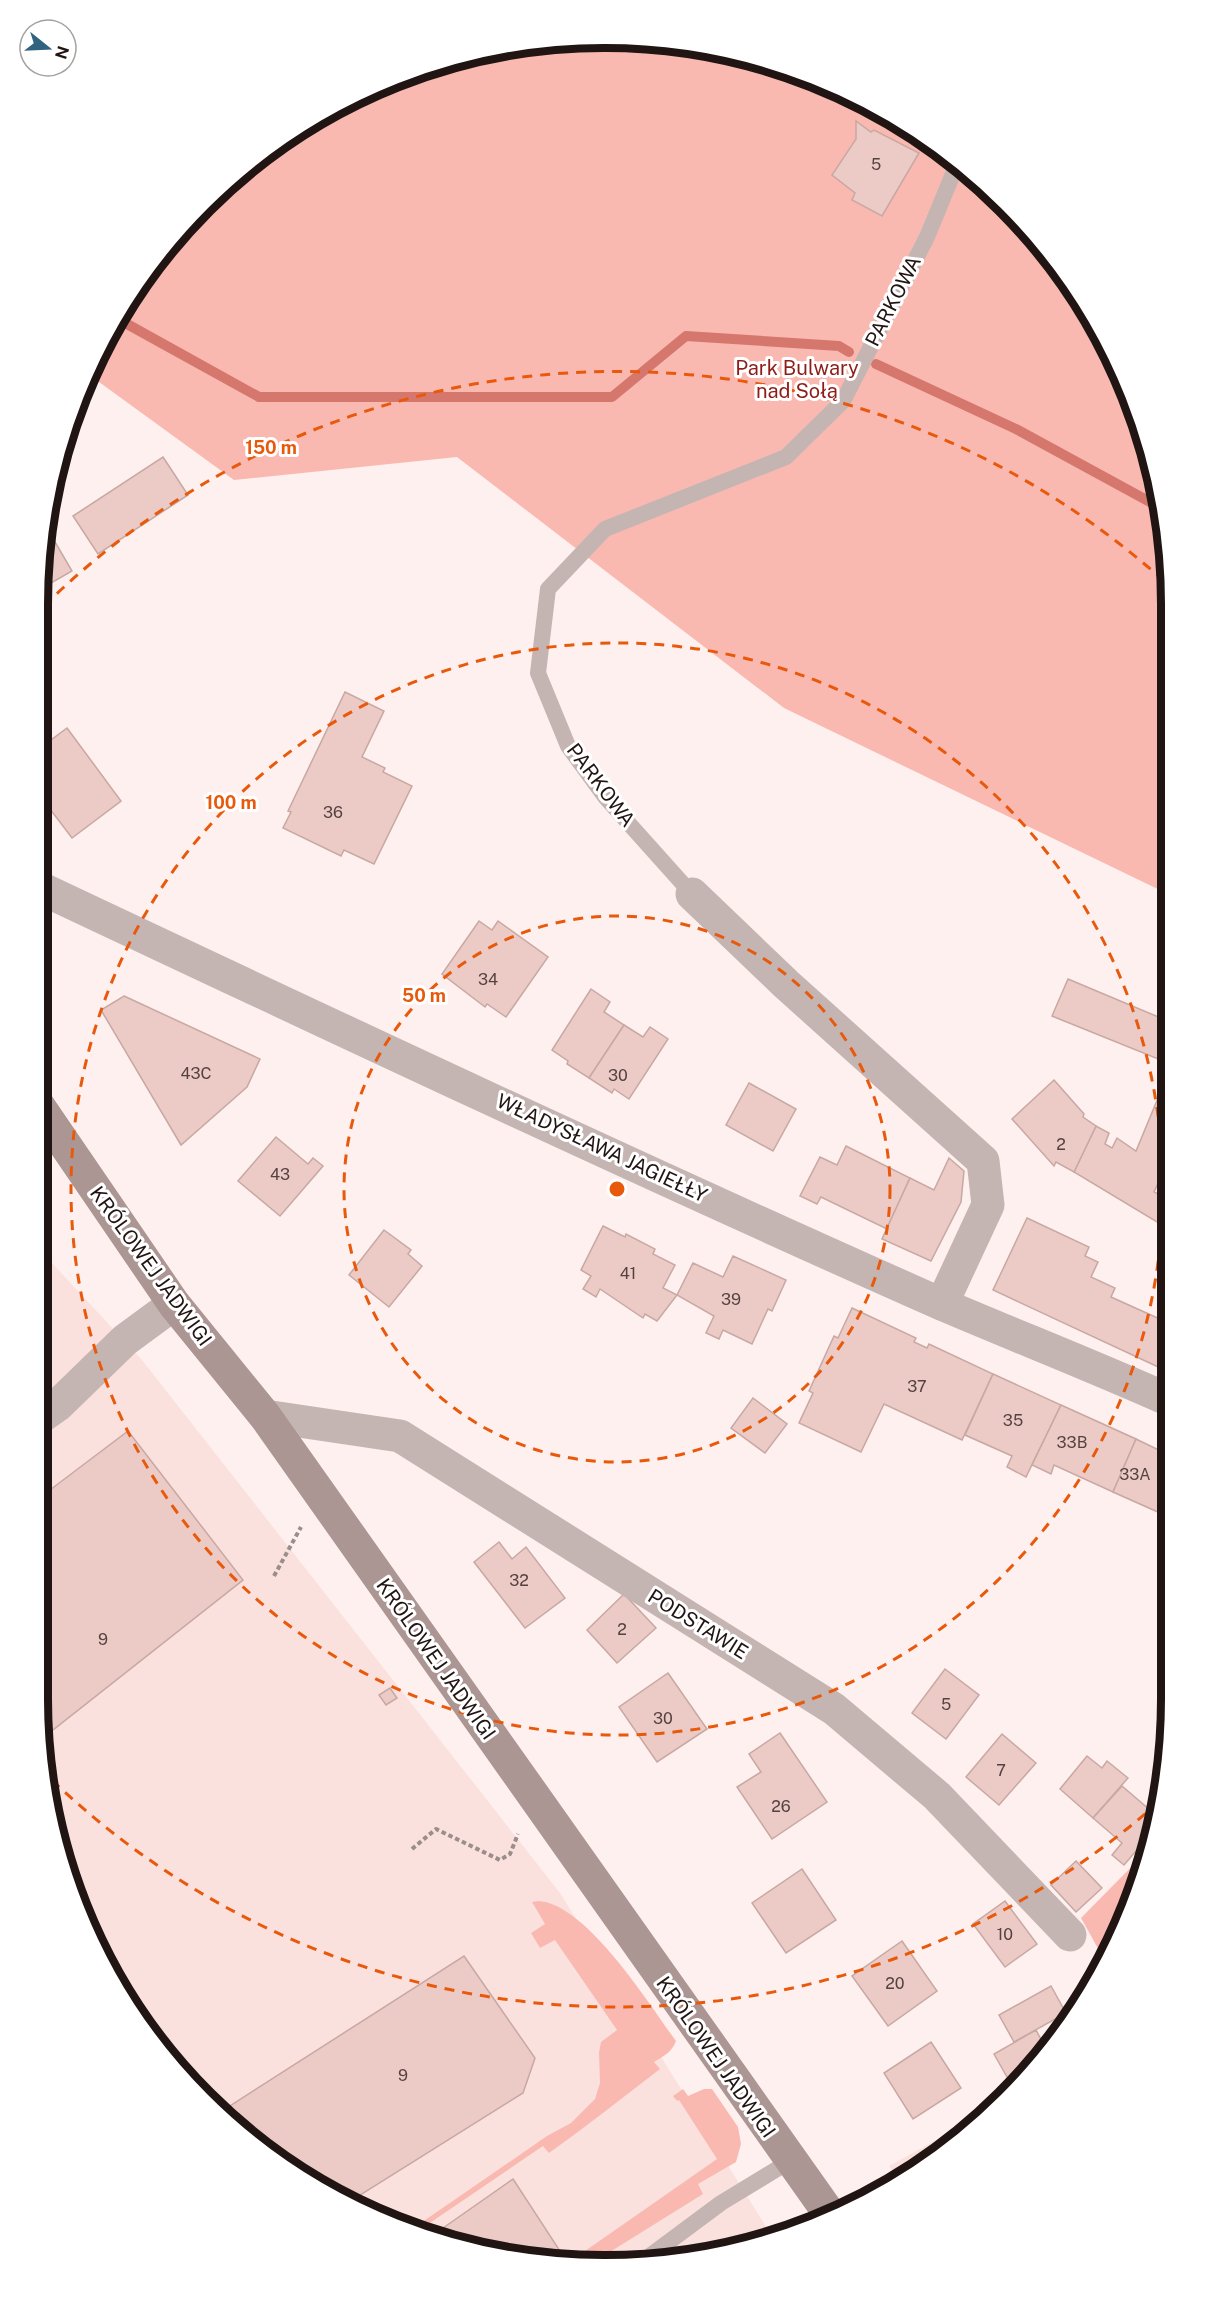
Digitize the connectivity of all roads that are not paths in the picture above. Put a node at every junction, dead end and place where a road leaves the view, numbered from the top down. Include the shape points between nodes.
1 (954, 172) edge
2 (48, 892) edge
3 (692, 894) joint
4 (48, 1120) edge
5 (174, 1304) junction
6 (942, 1304) junction
7 (1161, 1396) edge
8 (48, 1412) edge
9 (265, 1416) junction
10 (1070, 1935) dead end
11 (790, 2161) junction
12 (826, 2209) edge
13 (654, 2253) edge

1 - 3 lane, PARKOWA via 927,237 843,401 786,457 605,529 548,589 538,672 568,746 606,798
2 - 6 street, WŁADYSŁAWA JAGIEŁŁY
3 - 6 street, PARKOWA via 983,1161 988,1204
4 - 5 street, KRÓLOWEJ JADWIGI
5 - 8 street via 125,1340
5 - 9 street, KRÓLOWEJ JADWIGI
6 - 7 street, WŁADYSŁAWA JAGIEŁŁY
9 - 10 street, PODSTAWIE via 400,1436 834,1709 937,1796
9 - 11 street, KRÓLOWEJ JADWIGI
11 - 12 street, KRÓLOWEJ JADWIGI
11 - 13 lane via 721,2203

